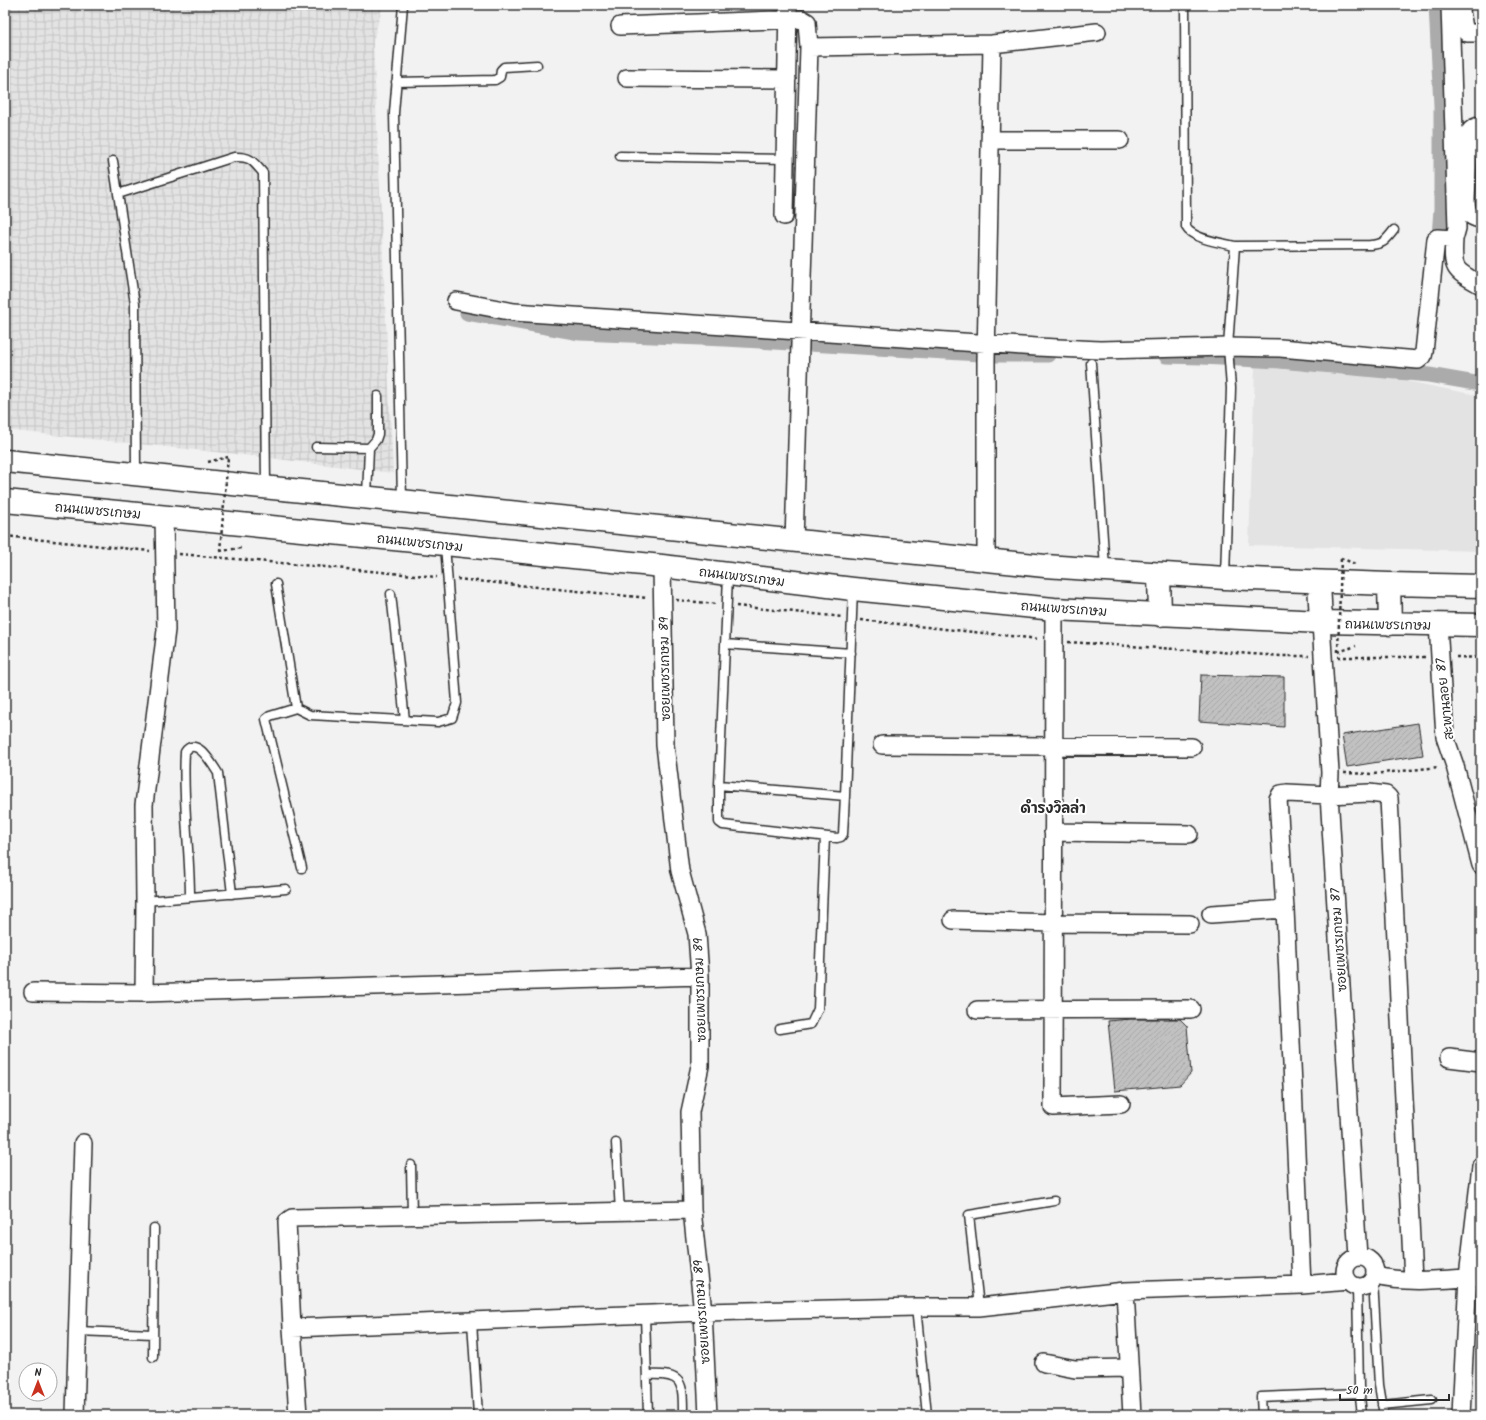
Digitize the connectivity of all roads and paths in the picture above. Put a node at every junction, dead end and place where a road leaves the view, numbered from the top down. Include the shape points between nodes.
1 (403, 5) edge
2 (1185, 5) edge
3 (1450, 5) edge
4 (1460, 5) edge
5 (788, 12) edge
6 (620, 26) dead end
7 (1096, 32) dead end
8 (1481, 33) edge
9 (992, 44) junction
10 (809, 47) junction
11 (537, 65) dead end
12 (627, 78) dead end
13 (787, 79) junction
14 (396, 82) junction
15 (1481, 126) edge
16 (990, 140) junction
17 (1120, 140) dead end
18 (620, 156) dead end
19 (785, 159) junction
20 (113, 161) dead end
21 (118, 194) junction
22 (784, 216) dead end
23 (1481, 219) edge
24 (1394, 230) dead end
25 (1447, 239) junction
26 (1235, 246) junction
27 (1481, 285) edge
28 (456, 301) dead end
29 (800, 337) junction
30 (1228, 349) junction
31 (987, 350) junction
32 (1091, 364) dead end
33 (378, 396) dead end
34 (316, 447) dead end
35 (369, 448) junction
36 (5, 461) edge
37 (208, 462) dead end
38 (136, 474) junction
39 (266, 487) junction
40 (367, 497) junction
41 (5, 501) edge
42 (402, 501) junction
43 (164, 516) junction
44 (5, 536) edge
45 (794, 542) junction
46 (445, 544) junction
47 (241, 548) dead end
48 (165, 553) junction
49 (986, 561) junction
50 (1358, 565) dead end
51 (662, 566) junction
52 (1105, 571) junction
53 (728, 574) junction
54 (1159, 574) junction
55 (448, 578) junction
56 (1225, 578) junction
57 (1320, 582) junction
58 (276, 584) dead end
59 (1389, 584) junction
60 (1481, 586) edge
61 (853, 589) junction
62 (391, 594) dead end
63 (662, 599) junction
64 (727, 605) junction
65 (1054, 609) junction
66 (1160, 615) junction
67 (852, 618) junction
68 (1321, 622) junction
69 (1390, 624) junction
70 (1438, 624) junction
71 (1481, 625) edge
72 (1054, 641) junction
73 (725, 644) junction
74 (1356, 646) dead end
75 (851, 653) junction
76 (1330, 654) junction
77 (1440, 657) junction
78 (1481, 658) edge
79 (296, 708) junction
80 (404, 720) junction
81 (882, 745) dead end
82 (1054, 747) junction
83 (1192, 747) dead end
84 (1455, 766) junction
85 (1330, 773) junction
86 (719, 785) junction
87 (1329, 795) junction
88 (846, 796) junction
89 (1053, 832) junction
90 (1189, 834) dead end
91 (825, 837) junction
92 (1481, 865) edge
93 (302, 868) dead end
94 (286, 889) dead end
95 (232, 894) junction
96 (190, 897) junction
97 (146, 901) junction
98 (1285, 909) junction
99 (1211, 914) dead end
100 (953, 920) dead end
101 (1053, 923) junction
102 (1190, 924) dead end
103 (700, 976) junction
104 (33, 992) dead end
105 (144, 993) junction
106 (1191, 1009) dead end
107 (977, 1010) dead end
108 (1053, 1010) junction
109 (780, 1029) dead end
110 (1449, 1058) dead end
111 (1481, 1062) edge
112 (1121, 1104) dead end
113 (83, 1143) dead end
114 (616, 1144) dead end
115 (411, 1165) dead end
116 (1481, 1166) edge
117 (1054, 1201) dead end
118 (692, 1210) junction
119 (620, 1212) junction
120 (412, 1215) junction
121 (154, 1228) dead end
122 (1358, 1257) junction
123 (1475, 1277) edge
124 (1374, 1278) junction
125 (1413, 1280) junction
126 (1352, 1284) junction
127 (1302, 1285) junction
128 (1125, 1291) junction
129 (916, 1307) junction
130 (979, 1307) junction
131 (703, 1312) junction
132 (644, 1315) junction
133 (472, 1322) junction
134 (292, 1328) junction
135 (77, 1331) junction
136 (153, 1334) junction
137 (153, 1357) dead end
138 (1044, 1363) dead end
139 (1129, 1368) junction
140 (647, 1375) junction
141 (1360, 1393) junction
142 (1432, 1400) dead end
143 (1382, 1405) junction
144 (75, 1415) edge
145 (298, 1415) edge
146 (478, 1415) edge
147 (648, 1415) edge
148 (683, 1415) edge
149 (708, 1415) edge
150 (927, 1415) edge
151 (1132, 1415) edge
152 (1262, 1415) edge
153 (1362, 1415) edge
154 (1384, 1415) edge
155 (1461, 1415) edge

1 - 14 lane
2 - 26 lane via 1186,227 1188,231 1199,236
3 - 25 street via 1457,228
4 - 8 street via 1467,33
5 - 6 street
5 - 10 street via 808,22
5 - 13 street
7 - 9 street
9 - 10 street
9 - 16 street
10 - 29 street
11 - 14 lane via 504,67 500,77 495,80
12 - 13 street
13 - 19 street
14 - 42 lane via 394,121
15 - 23 street via 1476,126 1469,133 1466,202 1467,212
16 - 17 street
16 - 31 street
18 - 19 lane
19 - 22 street
20 - 21 lane
21 - 38 lane via 135,304
21 - 39 lane via 234,157 245,156 263,173
24 - 26 lane via 1381,244
25 - 27 street via 1457,269
25 - 30 street via 1422,358 1418,360 1288,349
26 - 30 lane
28 - 29 street via 514,312
29 - 31 street
29 - 45 street
30 - 31 street
30 - 56 lane via 1231,388
31 - 49 street
32 - 52 lane
33 - 35 lane via 378,434
34 - 35 lane
35 - 40 lane
36 - 38 main road
37 - 47 path, bridge via 228,457 220,551
38 - 39 main road
39 - 40 main road
40 - 42 main road
41 - 43 main road, ถนนเพชรเกษม
42 - 45 main road
43 - 46 main road, ถนนเพชรเกษม
43 - 48 street
44 - 48 path
45 - 49 main road
46 - 51 main road, ถนนเพชรเกษม
46 - 55 lane
48 - 55 path
48 - 97 street via 166,630 144,805
49 - 52 main road
50 - 76 path, bridge via 1340,558
51 - 53 main road, ถนนเพชรเกษม
51 - 63 street, ซอยเพชรเกษม 89
52 - 54 main road
53 - 61 main road, ถนนเพชรเกษม
53 - 64 lane
54 - 56 main road
54 - 66 main road
55 - 63 path
55 - 80 lane via 456,703 452,718 438,722
56 - 57 main road
57 - 59 main road
57 - 68 main road
58 - 79 lane
59 - 60 main road
59 - 69 main road
61 - 65 main road, ถนนเพชรเกษม
61 - 67 lane
62 - 80 lane
63 - 64 path
63 - 103 street, ซอยเพชรเกษม 89 via 665,745 680,871 697,934
64 - 67 path
64 - 73 lane
65 - 66 main road, ถนนเพชรเกษม
65 - 72 street
66 - 68 main road, ถนนเพชรเกษม
67 - 72 path
67 - 75 lane
68 - 69 main road, ถนนเพชรเกษม
68 - 76 street, ซอยเพชรเกษม 87
69 - 70 main road, ถนนเพชรเกษม
70 - 71 main road, ถนนเพชรเกษม
70 - 77 street, สะพานลอย 87
72 - 76 path via 1275,655
72 - 82 street
73 - 75 lane
73 - 86 lane
74 - 76 path
75 - 88 lane
76 - 77 path
76 - 85 street, ซอยเพชรเกษม 87
77 - 78 path
77 - 84 street, สะพานลอย 87 via 1444,730
79 - 80 lane via 310,715
79 - 93 lane via 266,719
81 - 82 street
82 - 83 street
82 - 89 street
84 - 85 path via 1373,774
84 - 92 street, สะพานลอย 87
85 - 87 street, ซอยเพชรเกษม 87
86 - 88 lane
86 - 91 lane via 718,819 723,825
87 - 98 street via 1287,793 1281,794 1278,800
87 - 122 street, ซอยเพชรเกษม 87
87 - 125 street via 1369,793 1386,795 1389,798
88 - 91 lane via 843,834 837,838
89 - 90 street
89 - 101 street
91 - 109 lane via 818,1009 811,1024
94 - 95 lane
95 - 96 lane
95 - 96 lane via 218,773 207,756 193,746 185,752 184,775
96 - 97 lane
97 - 105 street
98 - 99 street
98 - 127 street
100 - 101 street
101 - 102 street
101 - 108 street
103 - 105 street
103 - 118 street, ซอยเพชรเกษม 89 via 700,1066 690,1112
104 - 105 street
106 - 108 street
107 - 108 street
108 - 112 street via 1053,1107
110 - 111 street
113 - 135 street
114 - 119 lane
115 - 120 lane
116 - 123 street
117 - 130 lane via 970,1215
118 - 119 street
118 - 131 street, ซอยเพชรเกษม 89
119 - 120 street
120 - 134 street via 292,1218 287,1222
121 - 136 lane
122 - 124 street via 1372,1262
122 - 126 street via 1350,1260 1344,1273
123 - 125 street
123 - 155 street
124 - 125 street
124 - 126 street via 1363,1287
124 - 143 lane via 1378,1385
126 - 127 street
126 - 141 lane
127 - 128 street
128 - 130 street
128 - 139 street
129 - 130 street
129 - 131 street
129 - 150 lane
131 - 132 street
131 - 149 street, ซอยเพชรเกษม 89
132 - 133 street
132 - 140 lane
133 - 134 street
133 - 146 lane
134 - 145 street
135 - 136 lane
135 - 144 street
136 - 137 lane
138 - 139 street via 1075,1369
139 - 151 street
140 - 147 lane
140 - 148 lane via 664,1374 680,1382
141 - 152 lane via 1261,1397
141 - 153 lane
142 - 143 lane
143 - 154 lane

